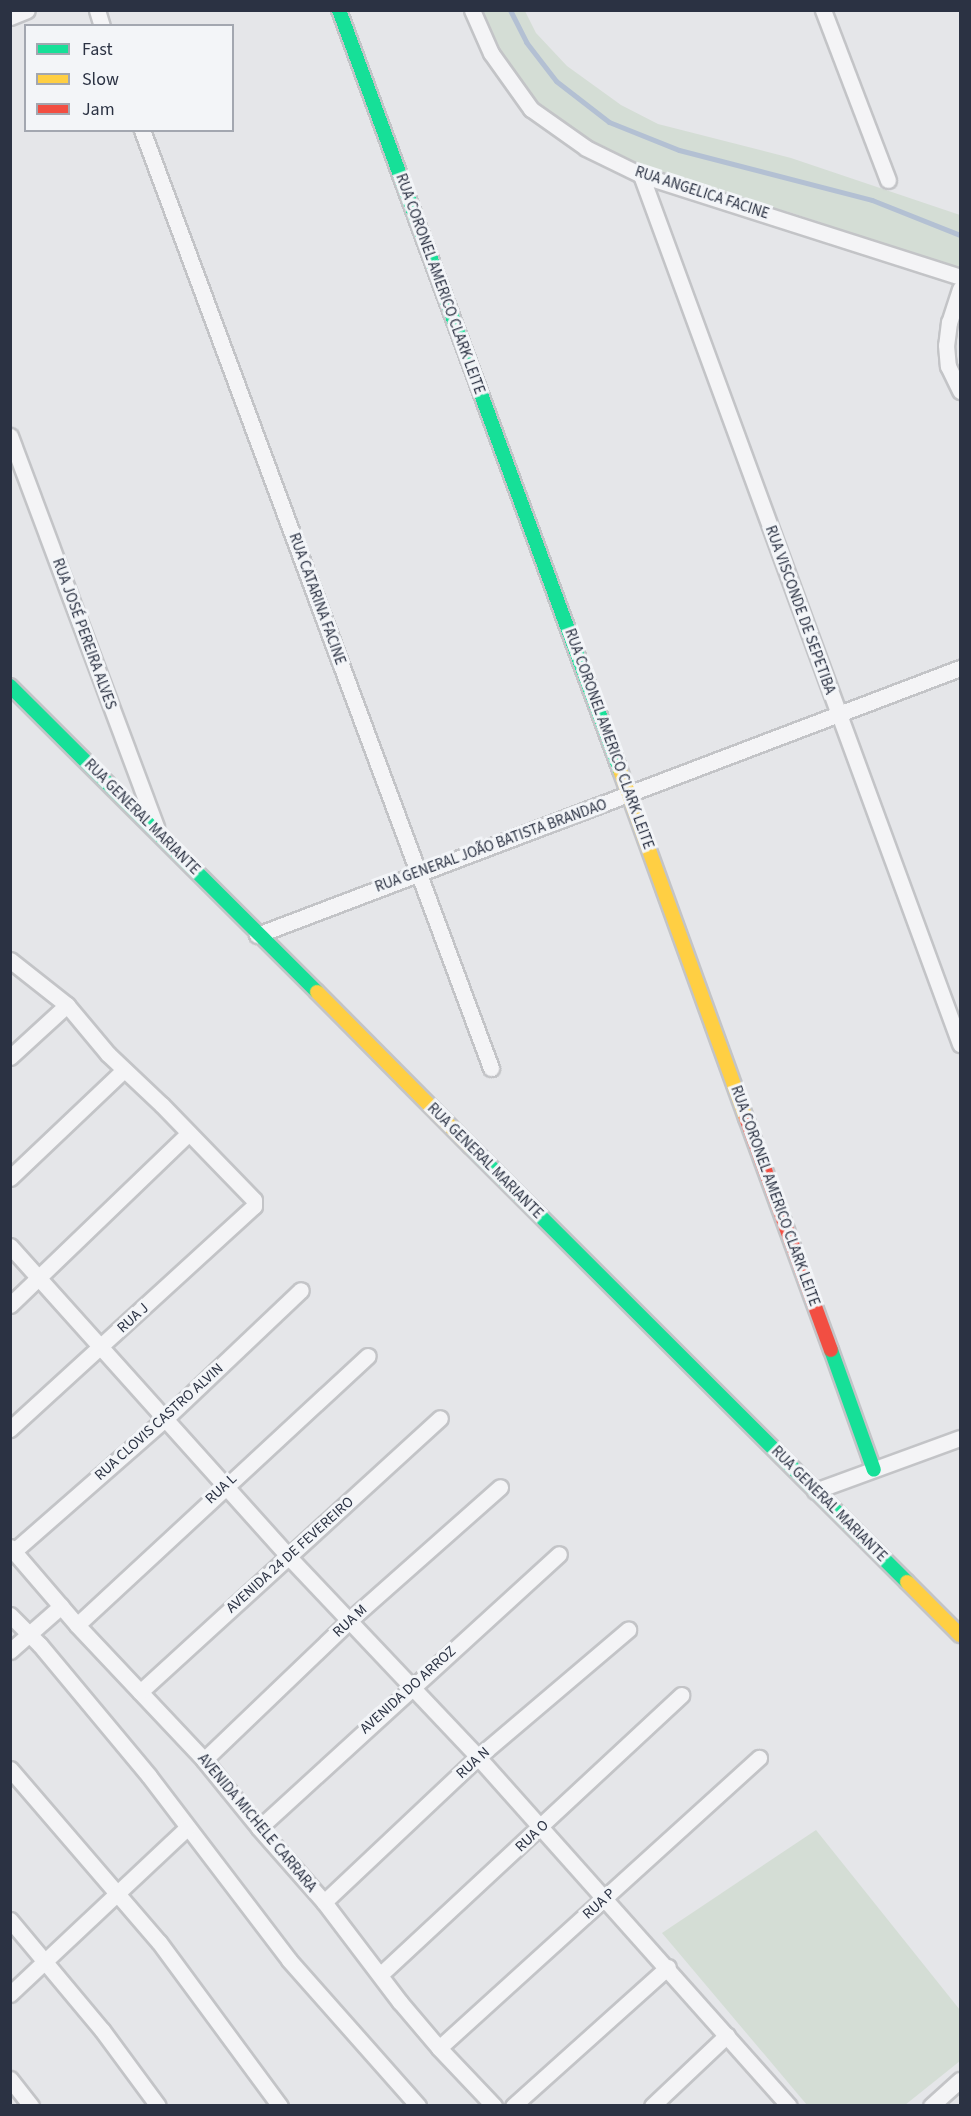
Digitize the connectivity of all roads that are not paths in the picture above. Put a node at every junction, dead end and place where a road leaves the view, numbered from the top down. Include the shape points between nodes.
1 (27, 10) edge
2 (339, 10) edge
3 (472, 10) edge
4 (823, 10) edge
5 (10, 16) edge
6 (142, 132) edge
7 (641, 175) junction
8 (888, 180) dead end
9 (960, 277) edge
10 (960, 290) edge
11 (960, 391) edge
12 (10, 436) edge
13 (960, 668) edge
14 (10, 686) edge
15 (838, 713) junction
16 (629, 795) junction
17 (158, 832) junction
18 (419, 872) junction
19 (258, 935) junction
20 (10, 960) edge
21 (67, 1005) junction
22 (960, 1044) edge
23 (10, 1057) edge
24 (491, 1068) dead end
25 (124, 1070) junction
26 (189, 1133) junction
27 (10, 1178) edge
28 (10, 1246) edge
29 (39, 1277) junction
30 (301, 1290) dead end
31 (10, 1305) edge
32 (100, 1347) junction
33 (367, 1356) dead end
34 (440, 1418) dead end
35 (165, 1419) junction
36 (10, 1429) edge
37 (960, 1437) edge
38 (874, 1470) junction
39 (226, 1484) junction
40 (500, 1487) dead end
41 (815, 1491) junction
42 (12, 1549) edge
43 (559, 1554) dead end
44 (288, 1556) junction
45 (61, 1606) junction
46 (10, 1615) edge
47 (351, 1620) junction
48 (77, 1625) junction
49 (628, 1630) dead end
50 (28, 1635) junction
51 (960, 1635) edge
52 (10, 1651) edge
53 (413, 1686) junction
54 (140, 1692) junction
55 (681, 1695) dead end
56 (478, 1757) junction
57 (759, 1758) dead end
58 (204, 1760) junction
59 (10, 1769) edge
60 (187, 1827) junction
61 (259, 1828) junction
62 (540, 1829) junction
63 (117, 1892) junction
64 (604, 1899) junction
65 (324, 1902) junction
66 (10, 1920) edge
67 (45, 1961) junction
68 (668, 1966) junction
69 (381, 1974) junction
70 (10, 1994) edge
71 (727, 2035) junction
72 (439, 2048) junction
73 (10, 2079) edge
74 (960, 2080) edge
75 (31, 2106) edge
76 (158, 2106) edge
77 (280, 2106) edge
78 (418, 2106) edge
79 (494, 2106) edge
80 (513, 2106) edge
81 (652, 2106) edge
82 (789, 2106) edge
83 (931, 2106) edge

1 - 5 street
2 - 16 street, RUA CORONEL AMERICO CLARK LEITE
3 - 7 street, RUA ANGELICA FACINE via 491,53 531,109 586,148
4 - 8 street
6 - 18 street, RUA CATARINA FACINE
7 - 9 street, RUA ANGELICA FACINE
7 - 15 street, RUA VISCONDE DE SEPETIBA
10 - 11 street via 946,345 948,366
12 - 17 street, RUA JOSÉ PEREIRA ALVES
13 - 15 street, RUA GENERAL JOÃO BATISTA BRANDAO
14 - 17 street, RUA GENERAL MARIANTE
15 - 16 street, RUA GENERAL JOÃO BATISTA BRANDAO
15 - 22 street, RUA VISCONDE DE SEPETIBA
16 - 18 street, RUA GENERAL JOÃO BATISTA BRANDAO
16 - 38 street, RUA CORONEL AMERICO CLARK LEITE
17 - 19 street, RUA GENERAL MARIANTE
18 - 19 street, RUA GENERAL JOÃO BATISTA BRANDAO
18 - 24 street, RUA CATARINA FACINE
19 - 41 street, RUA GENERAL MARIANTE
20 - 21 street
21 - 23 street
21 - 25 street
25 - 26 street
25 - 27 street
26 - 29 street
26 - 32 street, RUA J via 254,1200 254,1206
28 - 29 street
29 - 31 street
29 - 32 street
30 - 35 street, RUA CLOVIS CASTRO ALVIN
32 - 35 street
32 - 36 street, RUA J
33 - 39 street, RUA L
34 - 44 street, AVENIDA 24 DE FEVEREIRO
35 - 39 street
35 - 42 street, RUA CLOVIS CASTRO ALVIN
37 - 38 street
38 - 41 street
39 - 44 street
39 - 48 street, RUA L
40 - 47 street, RUA M
41 - 51 street, RUA GENERAL MARIANTE
42 - 45 street, AVENIDA MICHELE CARRARA
43 - 53 street, AVENIDA DO ARROZ
44 - 47 street
44 - 54 street, AVENIDA 24 DE FEVEREIRO
45 - 48 street, AVENIDA MICHELE CARRARA
45 - 50 street
46 - 50 street
47 - 53 street
47 - 58 street, RUA M
48 - 54 street, AVENIDA MICHELE CARRARA
49 - 56 street, RUA N
50 - 52 street
50 - 60 street via 106,1724
53 - 56 street
53 - 61 street, AVENIDA DO ARROZ
54 - 58 street, AVENIDA MICHELE CARRARA
55 - 62 street, RUA O
56 - 62 street
56 - 65 street, RUA N
57 - 64 street, RUA P
58 - 61 street, AVENIDA MICHELE CARRARA
59 - 63 street
60 - 63 street
60 - 78 street via 289,1960
61 - 65 street, AVENIDA MICHELE CARRARA
62 - 64 street
62 - 69 street, RUA O
63 - 67 street
63 - 77 street via 159,1942
64 - 68 street
64 - 72 street, RUA P
65 - 69 street, AVENIDA MICHELE CARRARA
66 - 67 street
67 - 70 street
67 - 76 street
68 - 71 street
68 - 80 street
69 - 72 street, AVENIDA MICHELE CARRARA
71 - 81 street
71 - 82 street
72 - 79 street, AVENIDA MICHELE CARRARA
73 - 75 street
74 - 83 street

